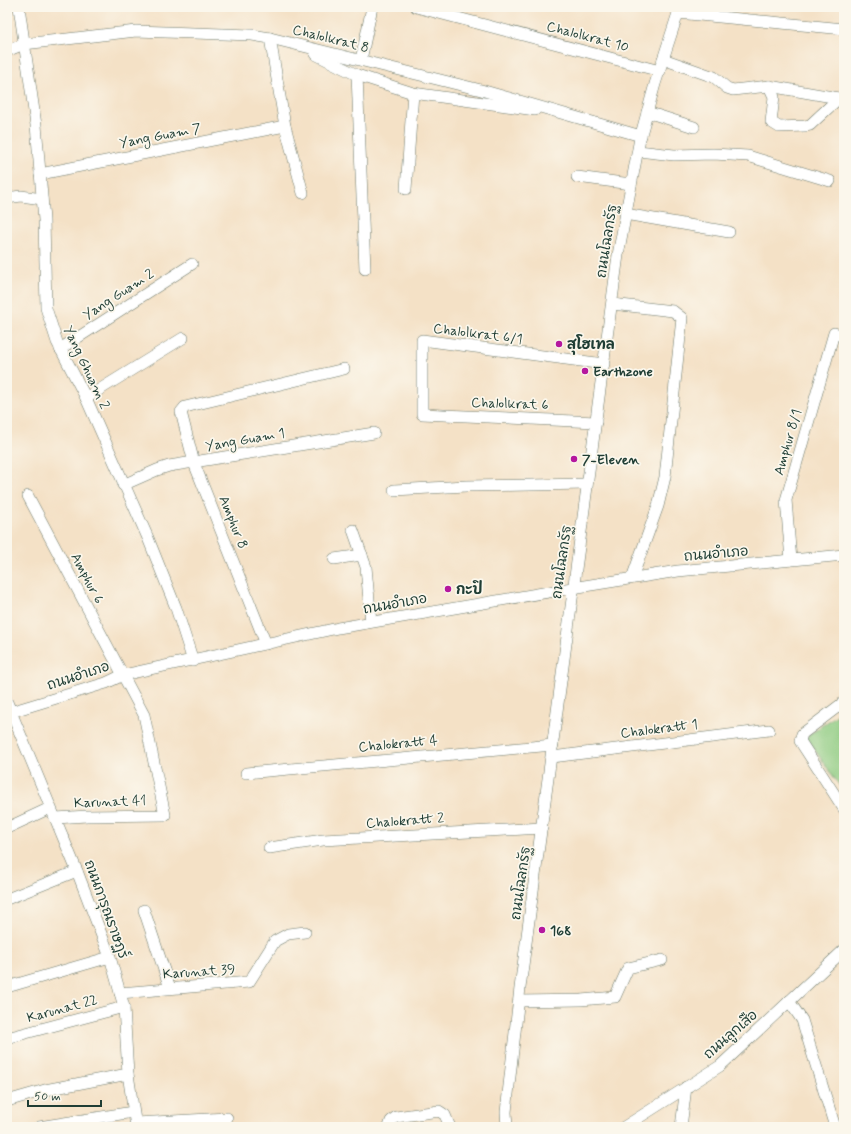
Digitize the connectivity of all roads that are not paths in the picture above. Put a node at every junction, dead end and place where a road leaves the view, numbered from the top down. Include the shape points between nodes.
1 (19, 7) edge
2 (372, 7) edge
3 (416, 7) edge
4 (679, 10) edge
5 (844, 29) edge
6 (270, 38) junction
7 (24, 44) junction
8 (304, 47) junction
9 (7, 51) edge
10 (663, 59) junction
11 (361, 60) junction
12 (660, 71) junction
13 (357, 75) junction
14 (769, 86) junction
15 (413, 92) junction
16 (842, 99) edge
17 (552, 111) junction
18 (647, 112) junction
19 (285, 126) junction
20 (694, 127) dead end
21 (641, 136) junction
22 (638, 151) junction
23 (40, 174) junction
24 (577, 177) dead end
25 (830, 181) dead end
26 (631, 184) junction
27 (406, 189) dead end
28 (303, 193) dead end
29 (7, 198) edge
30 (42, 199) junction
31 (625, 214) junction
32 (729, 232) dead end
33 (192, 264) dead end
34 (365, 269) dead end
35 (612, 304) junction
36 (839, 335) edge
37 (183, 338) dead end
38 (60, 349) junction
39 (604, 364) junction
40 (344, 369) dead end
41 (86, 398) junction
42 (422, 414) joint
43 (596, 422) junction
44 (374, 433) dead end
45 (194, 463) junction
46 (587, 484) junction
47 (123, 485) junction
48 (394, 490) dead end
49 (28, 496) dead end
50 (352, 530) dead end
51 (362, 555) junction
52 (844, 555) edge
53 (334, 559) dead end
54 (791, 560) junction
55 (632, 578) junction
56 (572, 588) junction
57 (371, 622) junction
58 (266, 644) junction
59 (193, 661) junction
60 (123, 675) junction
61 (844, 702) edge
62 (9, 709) edge
63 (769, 730) dead end
64 (553, 745) junction
65 (552, 756) junction
66 (246, 773) dead end
67 (50, 808) junction
68 (844, 809) edge
69 (165, 815) joint
70 (56, 818) junction
71 (7, 828) edge
72 (542, 828) junction
73 (270, 848) dead end
74 (77, 871) junction
75 (7, 899) edge
76 (144, 910) dead end
77 (305, 932) dead end
78 (844, 950) edge
79 (110, 957) junction
80 (662, 960) dead end
81 (7, 987) edge
82 (170, 988) junction
83 (120, 992) junction
84 (520, 1001) junction
85 (789, 1001) junction
86 (124, 1007) junction
87 (7, 1038) edge
88 (128, 1074) junction
89 (686, 1087) junction
90 (7, 1100) edge
91 (829, 1109) junction
92 (133, 1112) junction
93 (227, 1118) dead end
94 (136, 1125) edge
95 (39, 1127) edge
96 (389, 1127) edge
97 (450, 1127) edge
98 (507, 1127) edge
99 (624, 1127) edge
100 (681, 1127) edge
101 (827, 1127) edge
102 (834, 1127) edge

1 - 7 street, Yang Ghuam 2
2 - 11 street
3 - 12 street, Chalolkrat 10
4 - 5 street
4 - 10 street, ถนนโฉลกรัฐ
6 - 7 street, Chalolkrat 8 via 252,35 136,31
6 - 8 street, Chalolkrat 8
6 - 19 street
7 - 9 street, Chalolkrat 8
7 - 23 street, Yang Ghuam 2 via 36,125
8 - 11 street, Chalolkrat 8
8 - 13 street
10 - 12 street, ถนนโฉลกรัฐ
10 - 14 street via 714,77 732,90
11 - 17 street, Chalolkrat 8
12 - 18 street, ถนนโฉลกรัฐ
13 - 15 street
13 - 34 street
14 - 16 street
14 - 16 street via 774,97 771,122 779,127 810,125
15 - 17 street via 524,110
15 - 27 street
17 - 21 street, Chalolkrat 8
18 - 20 street
18 - 21 street, ถนนโฉลกรัฐ
19 - 23 street, Yang Guam 7
19 - 28 street
21 - 22 street, ถนนโฉลกรัฐ
22 - 25 street via 674,155 748,156
22 - 26 street, ถนนโฉลกรัฐ
23 - 30 street, Yang Ghuam 2
24 - 26 street
26 - 31 street, ถนนโฉลกรัฐ
29 - 30 street via 21,196
30 - 38 street, Yang Ghuam 2 via 46,308
31 - 32 street
31 - 35 street, ถนนโฉลกรัฐ
33 - 38 street, Yang Guam 2
35 - 39 street, ถนนโฉลกรัฐ
35 - 55 street via 674,311 681,316 682,322 665,477 658,506
36 - 54 street, Amphur 8/1 via 786,500
37 - 41 street
38 - 41 street, Yang Ghuam 2
39 - 42 street, Chalolkrat 6/1 via 422,340
39 - 43 street, ถนนโฉลกรัฐ
40 - 45 street, Amphur 8 via 185,406 181,410 181,417
41 - 47 street, Yang Ghuam 2
42 - 43 street, Chalolkrat 6
43 - 46 street, ถนนโฉลกรัฐ
44 - 45 street, Yang Guam 1
45 - 47 street, Yang Guam 1 via 164,468
45 - 58 street, Amphur 8
46 - 48 street
46 - 56 street, ถนนโฉลกรัฐ
47 - 59 street, Yang Ghuam 2 via 176,608
49 - 60 street, Amphur 6
50 - 51 street
51 - 53 street
51 - 57 street via 366,567
52 - 54 street, ถนนอำเภอ
54 - 55 street, ถนนอำเภอ
55 - 56 street, ถนนอำเภอ
56 - 57 street, ถนนอำเภอ
56 - 64 street, ถนนโฉลกรัฐ
57 - 58 street, ถนนอำเภอ
58 - 59 street, ถนนอำเภอ
59 - 60 street, ถนนอำเภอ
60 - 62 street, ถนนอำเภอ via 106,683
60 - 69 street, Amphur 6 via 146,721
61 - 68 street via 802,734 800,741
62 - 67 street, ถนนการุณราษฏร์
63 - 65 street, Chalokratt 1
64 - 65 street, ถนนโฉลกรัฐ
64 - 66 street, Chalokratt 4
65 - 72 street, ถนนโฉลกรัฐ
67 - 70 street, ถนนการุณราษฏร์
67 - 71 street
69 - 70 street, Karunat 41
70 - 74 street, ถนนการุณราษฏร์
72 - 73 street, Chalokratt 2 via 323,840
72 - 84 street, ถนนโฉลกรัฐ
74 - 75 street
74 - 79 street, ถนนการุณราษฏร์
76 - 82 street
77 - 82 street, Karunat 39 via 288,934 275,941 249,982
78 - 85 street, ถนนลูกเสือ
79 - 81 street
79 - 83 street, ถนนการุณราษฏร์
80 - 84 street via 628,968 615,997
82 - 83 street, Karunat 39
83 - 86 street, ถนนการุณราษฏร์
84 - 98 street, ถนนโฉลกรัฐ via 506,1112
85 - 89 street, ถนนลูกเสือ via 720,1066
85 - 91 street via 802,1020
86 - 87 street, Karunat 22
86 - 88 street, ถนนการุณราษฏร์
88 - 90 street
88 - 92 street, ถนนการุณราษฏร์
89 - 99 street, ถนนลูกเสือ
89 - 100 street
91 - 101 street
91 - 102 street
92 - 94 street, ถนนการุณราษฏร์
92 - 95 street
93 - 94 street
96 - 97 street via 396,1117 438,1111 445,1115

